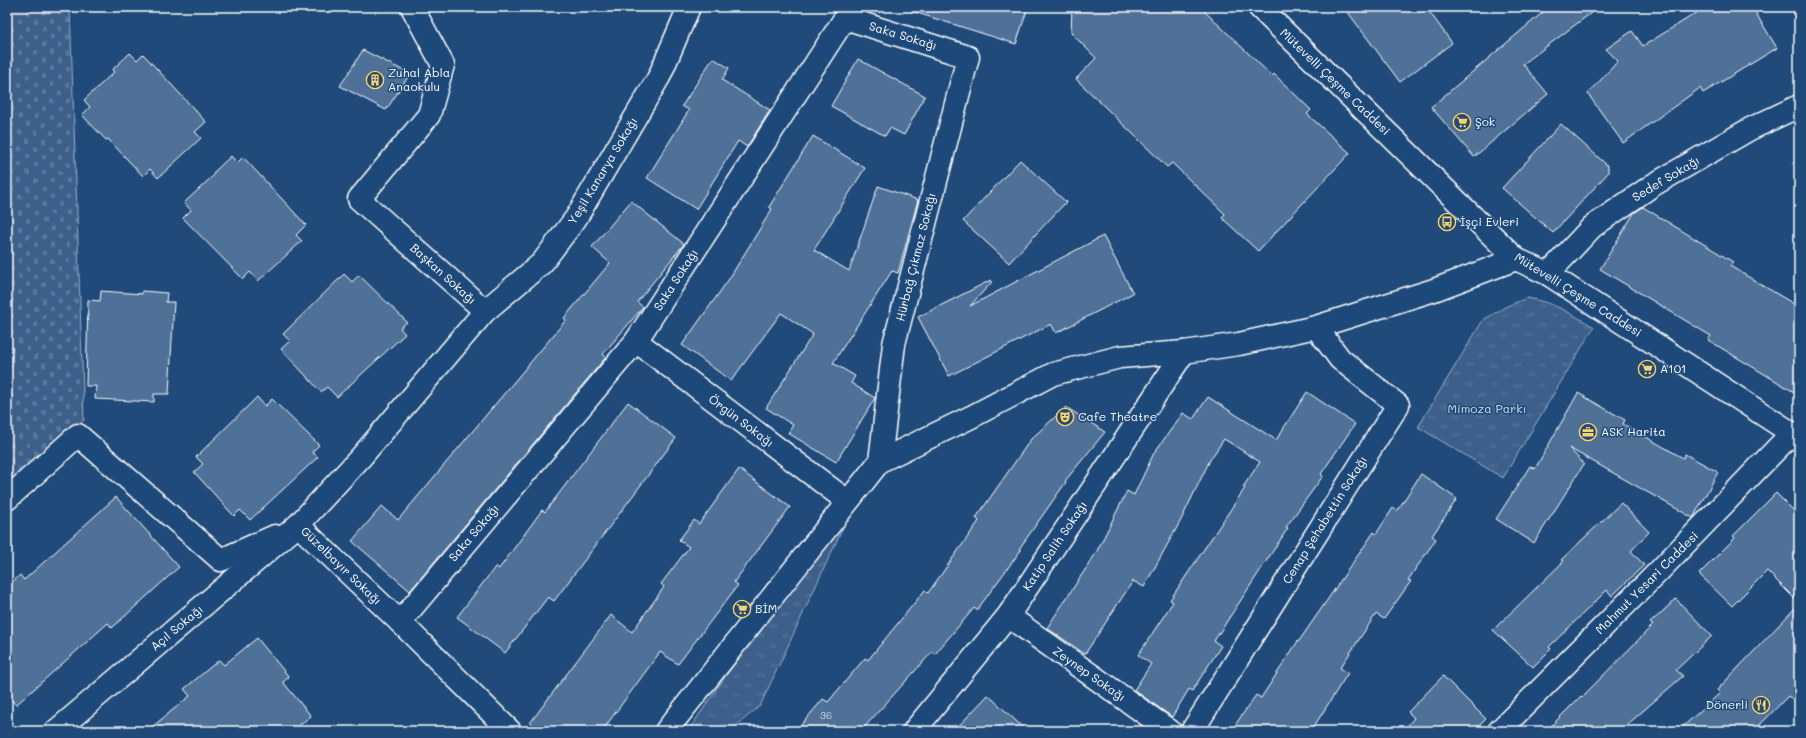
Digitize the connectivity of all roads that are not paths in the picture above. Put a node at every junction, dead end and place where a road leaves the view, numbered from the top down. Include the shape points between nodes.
1 (412, 7) edge
2 (689, 7) edge
3 (1259, 7) edge
4 (968, 57) joint
5 (1799, 106) edge
6 (1516, 259) junction
7 (1548, 274) junction
8 (485, 311) junction
9 (1316, 327) junction
10 (636, 341) junction
11 (1184, 352) junction
12 (1795, 436) edge
13 (880, 461) junction
14 (7, 499) edge
15 (847, 501) junction
16 (298, 525) junction
17 (1008, 616) junction
18 (400, 622) junction
19 (56, 731) edge
20 (510, 731) edge
21 (666, 731) edge
22 (914, 731) edge
23 (1170, 731) edge
24 (1192, 731) edge
25 (1500, 731) edge

1 - 8 street, Başkan Sokağı via 444,65 429,115 359,199
2 - 8 street, Yeşil Kanarya Sokağı via 659,77 576,218 542,263
3 - 6 street, Mütevelli Çeşme Caddesi
4 - 10 street, Saka Sokağı via 845,18
4 - 13 street, Hürbağ Çıkmaz Sokağı via 894,344
5 - 7 street, Sedef Sokağı via 1750,129 1652,184 1592,227
6 - 7 street, Mütevelli Çeşme Caddesi
6 - 9 street via 1434,290
7 - 12 street, Mütevelli Çeşme Caddesi
8 - 16 street, Başkan Sokağı via 362,456
9 - 11 street via 1239,344
9 - 24 street, Cenap Şehabettin Sokağı via 1340,359 1398,405
10 - 15 street, Örgün Sokağı
10 - 18 street, Saka Sokağı
11 - 13 street via 1120,357 1053,374
11 - 17 street, Katip Salih Sokağı
12 - 25 street, Mahmut Yesari Caddesi
13 - 15 street
14 - 16 street, Güzelbayır Sokağı via 78,435 221,560
15 - 21 street via 794,572
16 - 18 street, Güzelbayır Sokağı
16 - 19 street, Açıl Sokağı
17 - 22 street, Katip Salih Sokağı
17 - 23 street, Zeynep Sokağı
18 - 20 street, Güzelbayır Sokağı

